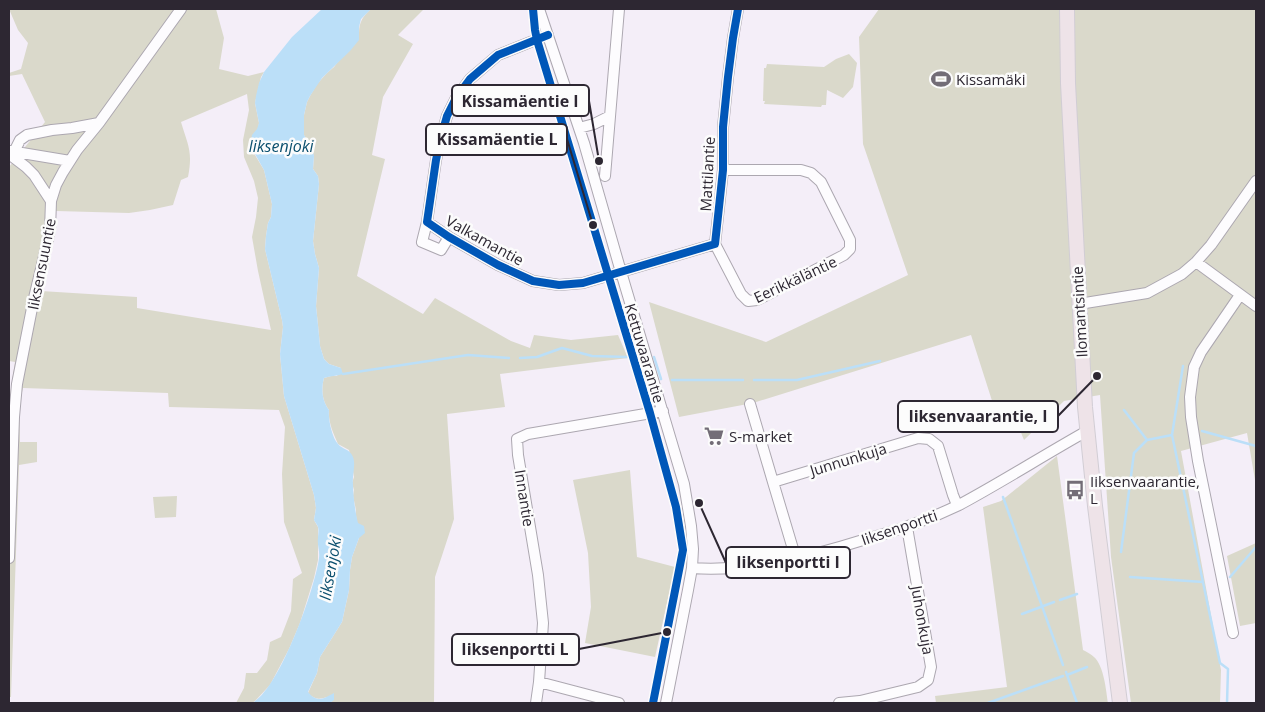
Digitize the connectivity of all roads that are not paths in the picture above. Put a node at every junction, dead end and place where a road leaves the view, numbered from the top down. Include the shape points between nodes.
1 (181, 9) edge
2 (539, 9) edge
3 (619, 9) edge
4 (738, 9) edge
5 (1067, 9) edge
6 (548, 35) junction
7 (610, 116) junction
8 (99, 123) junction
9 (579, 128) junction
10 (11, 152) edge
11 (70, 161) junction
12 (723, 170) junction
13 (605, 176) dead end
14 (1256, 181) edge
15 (51, 201) junction
16 (427, 222) junction
17 (449, 237) junction
18 (715, 244) junction
19 (1196, 262) junction
20 (621, 272) junction
21 (1240, 295) junction
22 (1079, 304) junction
23 (1256, 306) edge
24 (750, 404) dead end
25 (663, 411) junction
26 (1087, 431) junction
27 (773, 482) junction
28 (957, 506) junction
29 (908, 527) junction
30 (9, 558) edge
31 (794, 558) junction
32 (692, 568) junction
33 (1233, 633) dead end
34 (539, 682) junction
35 (536, 703) edge
36 (619, 703) edge
37 (666, 703) edge
38 (839, 703) edge
39 (1120, 703) edge

1 - 8 street, Iiksensuuntie
2 - 6 street, Kettuvaarantie
3 - 7 street
4 - 12 street, Mattilantie via 724,119
5 - 22 main road, Ilomantsintie
6 - 9 street, Kettuvaarantie
6 - 16 street, Valkamantie via 498,55 470,79 456,98 440,136
7 - 9 street
7 - 13 street
8 - 10 street via 27,135
8 - 11 street, Iiksensuuntie
9 - 20 street, Kettuvaarantie
10 - 11 street
10 - 15 street via 34,175
11 - 15 street, Iiksensuuntie
12 - 18 street, Mattilantie
12 - 18 street, Eerikkäläntie via 801,170 811,173 820,182 850,240 850,249 844,256 757,300 748,301 741,294
14 - 19 street
15 - 30 street, Iiksensuuntie via 49,235 16,384
16 - 17 street, Valkamantie
16 - 17 street, Valkamantie via 422,242 441,250
17 - 20 street, Valkamantie via 533,282 583,283
18 - 20 street
19 - 21 street
19 - 22 street via 1182,274 1147,293
20 - 25 street, Kettuvaarantie
21 - 23 street
21 - 33 street via 1201,352 1194,367 1190,397 1198,461
22 - 26 main road, Ilomantsintie
24 - 27 street
25 - 32 street, Kettuvaarantie via 684,484 692,526
25 - 34 street, Innantie via 528,434 518,439 538,575 542,623
26 - 28 street, Iiksenportti
26 - 39 main road, Ilomantsintie
27 - 28 street, Junnunkuja via 918,438 929,439 938,446
27 - 31 street
28 - 29 street, Iiksenportti
29 - 31 street, Iiksenportti
29 - 38 street, Juhonkuja via 931,667 928,680 918,688
31 - 32 street, Iiksenportti via 736,568
32 - 37 street, Kettuvaarantie
34 - 35 street, Innantie
34 - 36 street

